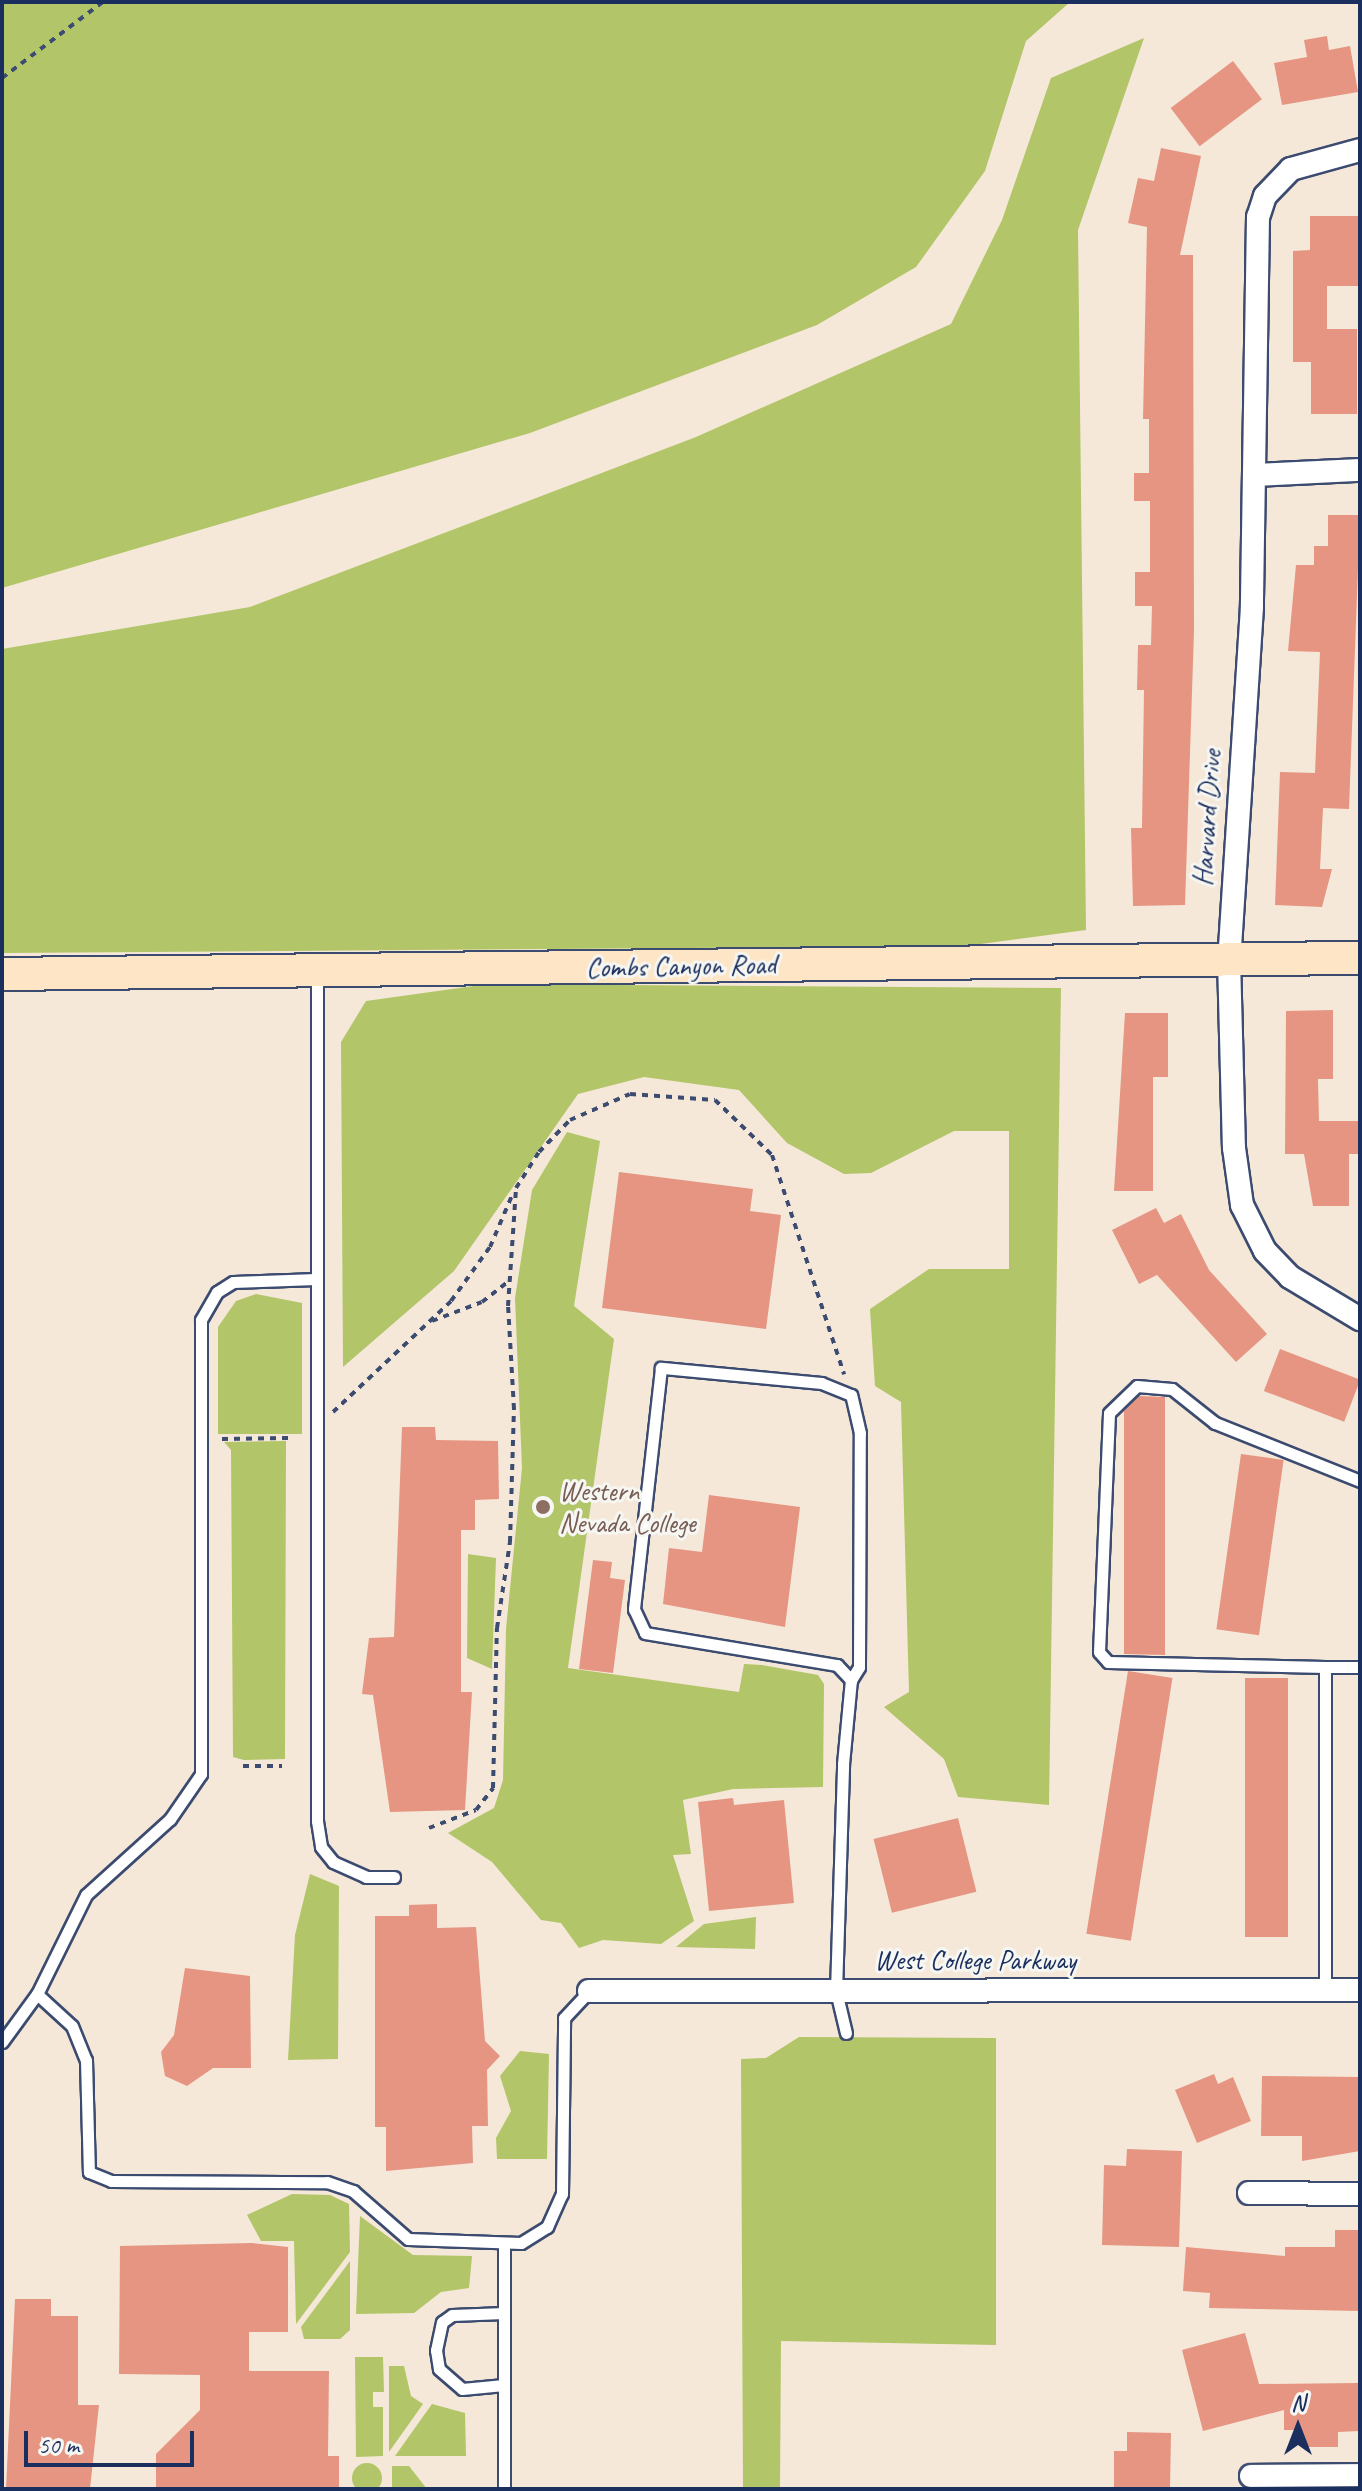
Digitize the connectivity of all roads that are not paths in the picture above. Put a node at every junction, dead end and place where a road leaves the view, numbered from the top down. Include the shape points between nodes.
1 (1360, 150) edge
2 (1360, 470) edge
3 (1256, 475) junction
4 (1360, 958) edge
5 (1229, 959) junction
6 (317, 970) junction
7 (2, 974) edge
8 (316, 1279) junction
9 (1360, 1319) edge
10 (1360, 1481) edge
11 (1325, 1667) junction
12 (1360, 1667) edge
13 (851, 1680) junction
14 (394, 1877) dead end
15 (1325, 1990) junction
16 (1360, 1990) edge
17 (589, 1991) joint
18 (836, 1991) junction
19 (37, 1994) junction
20 (846, 2033) dead end
21 (2, 2042) edge
22 (1249, 2193) dead end
23 (1360, 2194) edge
24 (504, 2244) junction
25 (504, 2313) junction
26 (504, 2385) junction
27 (1360, 2475) edge
28 (1251, 2476) dead end
29 (504, 2489) edge

1 - 3 street, Harvard Drive via 1310,160 1265,196 1254,264
2 - 3 street
3 - 5 street, Harvard Drive
4 - 5 street, Combs Canyon Road
5 - 6 street, Combs Canyon Road
5 - 9 street, Harvard Drive via 1234,1148 1242,1205 1265,1251 1290,1277
6 - 7 street, Combs Canyon Road
6 - 8 lane
8 - 14 lane via 321,1847 347,1870
8 - 19 lane via 233,1282 206,1307 201,1774 170,1819 86,1895
10 - 11 lane via 1228,1430 1172,1389 1137,1386 1117,1398 1104,1434 1099,1652 1108,1662
11 - 12 lane
11 - 15 lane
13 - 13 lane via 859,1667 860,1433 851,1395 821,1383 661,1368 634,1609 645,1633 837,1665
13 - 18 lane
15 - 16 street, West College Parkway
15 - 18 street, West College Parkway
17 - 18 street, West College Parkway
17 - 24 lane via 564,2018 556,2215 534,2237
18 - 20 lane
19 - 21 lane
19 - 24 lane via 72,2026 86,2060 85,2162 96,2178 327,2182 353,2191 408,2239
22 - 23 street
24 - 25 lane
25 - 26 lane
25 - 26 lane via 452,2315 442,2322 436,2350 439,2369 462,2389
26 - 29 lane
27 - 28 street

